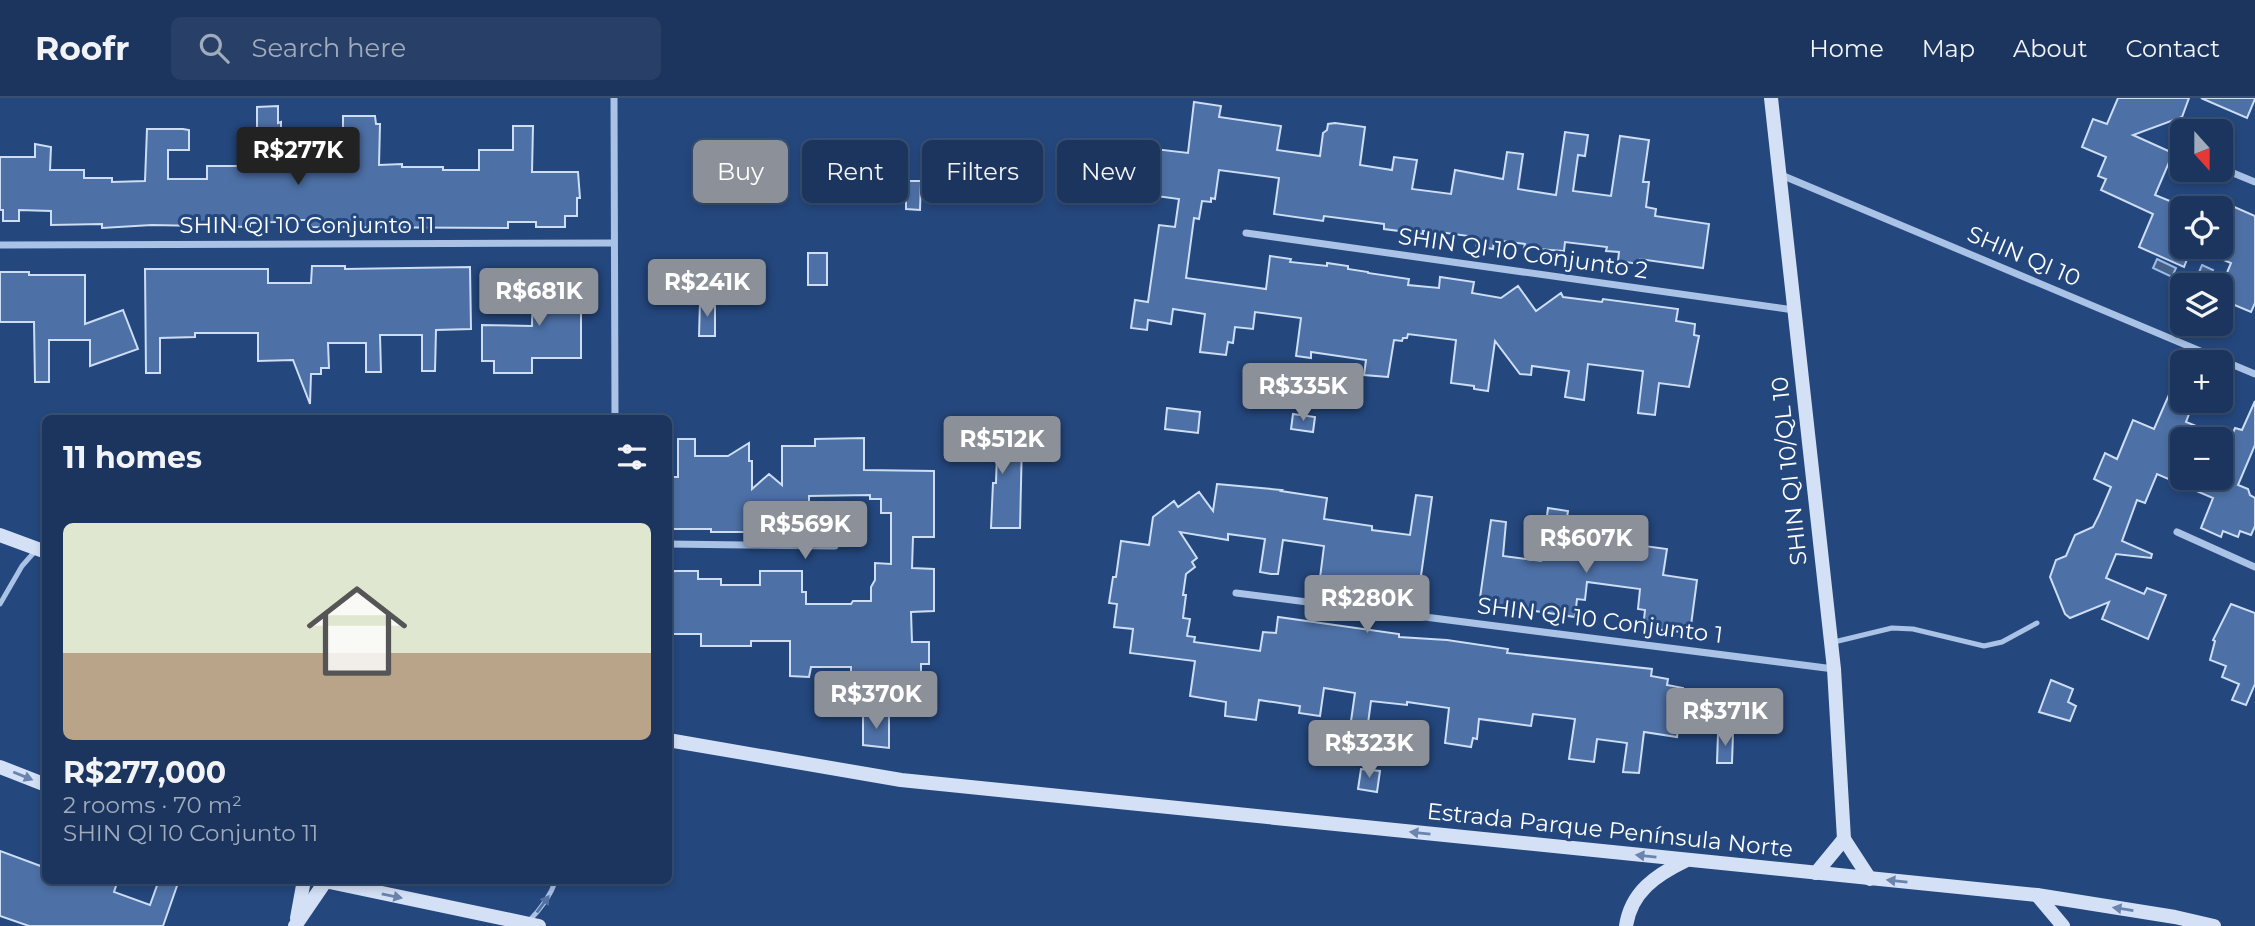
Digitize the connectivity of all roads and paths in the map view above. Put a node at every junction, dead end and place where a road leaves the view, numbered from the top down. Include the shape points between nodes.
1 (614, 98) edge
2 (1771, 98) edge
3 (2233, 173) edge
4 (1779, 174) junction
5 (2255, 182) edge
6 (1246, 233) dead end
7 (614, 243) junction
8 (0, 246) edge
9 (1794, 310) junction
10 (2255, 374) edge
11 (615, 415) edge
12 (2177, 532) dead end
13 (0, 535) edge
14 (672, 544) edge
15 (835, 546) dead end
16 (41, 551) edge
17 (2255, 567) edge
18 (0, 586) edge
19 (8, 589) junction
20 (1236, 593) dead end
21 (0, 604) edge
22 (2038, 624) dead end
23 (1831, 643) junction
24 (1834, 669) junction
25 (672, 741) edge
26 (0, 767) edge
27 (42, 783) edge
28 (1843, 839) junction
29 (1687, 860) junction
30 (1816, 873) junction
31 (1870, 879) junction
32 (302, 884) edge
33 (321, 884) edge
34 (337, 884) edge
35 (555, 884) edge
36 (2037, 895) junction
37 (296, 925) edge
38 (533, 925) edge
39 (1626, 926) edge
40 (2063, 926) edge
41 (2214, 926) edge

1 - 7 street
2 - 4 main road, SHIN QI 10/QL 10
3 - 5 street
4 - 9 main road, SHIN QI 10/QL 10
4 - 10 street, SHIN QI 10
6 - 9 street, SHIN QI 10 Conjunto 2
7 - 8 street, SHIN QI 10 Conjunto 11
7 - 11 street
9 - 23 main road, SHIN QI 10/QL 10
12 - 17 street
13 - 16 main road
14 - 15 street
16 - 19 lane via 22,566
18 - 19 lane
19 - 21 lane
20 - 24 street, SHIN QI 10 Conjunto 1
22 - 23 lane via 1984,646 1892,628
23 - 24 main road, SHIN QI 10/QL 10
24 - 28 main road, SHIN QI 10/QL 10
29 -> 25 main road, Estrada Parque Península Norte via 901,780
26 -> 27 main road
28 - 30 main road
28 - 31 main road
29 - 30 main road, Estrada Parque Península Norte
29 - 39 main road via 1658,875 1637,895
30 - 31 main road, Estrada Parque Península Norte
36 -> 31 main road, Estrada Parque Península Norte
32 - 37 main road
33 - 37 main road
34 -> 38 main road
38 -> 35 lane
36 - 40 main road
41 -> 36 main road, Estrada Parque Península Norte

